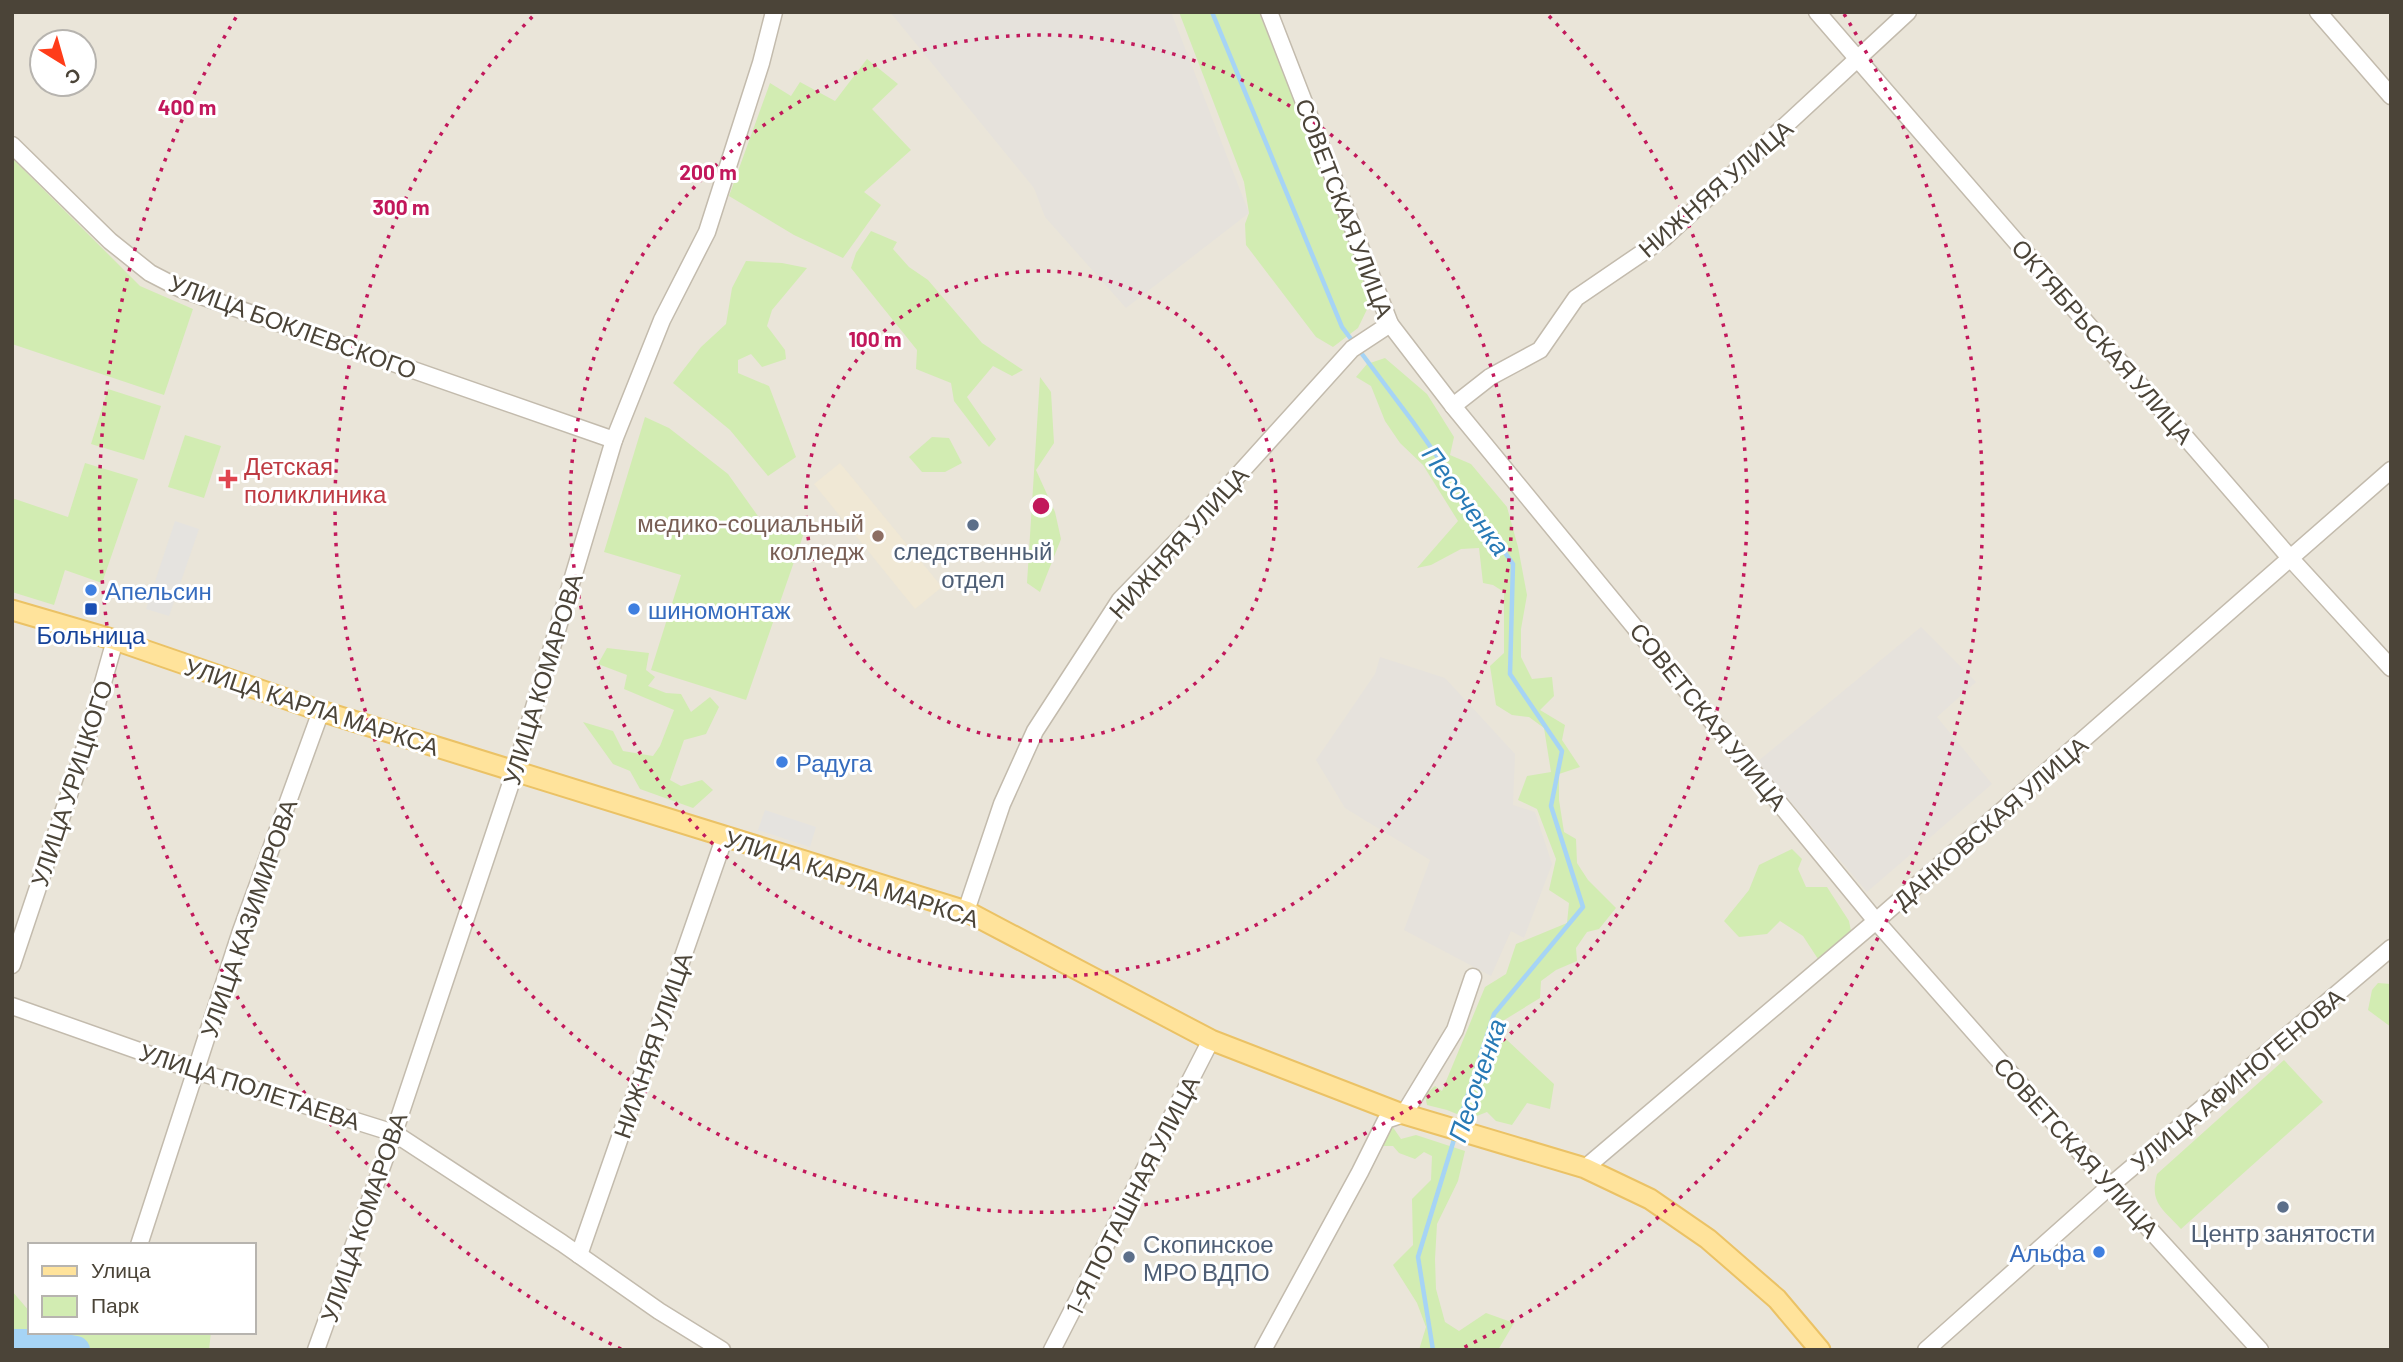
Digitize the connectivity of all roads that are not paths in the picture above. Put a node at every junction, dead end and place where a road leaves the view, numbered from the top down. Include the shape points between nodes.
1 (774, 12) edge
2 (1269, 12) edge
3 (1817, 12) edge
4 (1908, 12) edge
5 (2318, 12) edge
6 (1858, 59) junction
7 (2391, 96) edge
8 (12, 145) edge
9 (1390, 324) junction
10 (1453, 406) junction
11 (614, 440) junction
12 (2391, 470) edge
13 (2291, 559) junction
14 (12, 610) edge
15 (115, 640) junction
16 (2391, 668) edge
17 (321, 711) junction
18 (515, 771) junction
19 (724, 836) junction
20 (967, 911) junction
21 (1877, 921) junction
22 (2391, 948) edge
23 (12, 965) edge
24 (1473, 977) dead end
25 (12, 1006) edge
26 (1212, 1040) junction
27 (196, 1071) junction
28 (1404, 1114) junction
29 (394, 1133) junction
30 (1585, 1168) junction
31 (2110, 1186) junction
32 (140, 1243) edge
33 (579, 1255) junction
34 (316, 1350) edge
35 (723, 1350) edge
36 (1052, 1350) edge
37 (1263, 1350) edge
38 (1820, 1350) edge
39 (1926, 1350) edge
40 (2260, 1350) edge

1 - 11 street, УЛИЦА КОМАРОВА via 707,232 662,320
2 - 9 street, СОВЕТСКАЯ УЛИЦА
3 - 6 street, ОКТЯБРЬСКАЯ УЛИЦА
4 - 6 street, НИЖНЯЯ УЛИЦА
5 - 7 street
6 - 10 street, НИЖНЯЯ УЛИЦА via 1664,239 1576,298 1540,350 1490,377
6 - 13 street, ОКТЯБРЬСКАЯ УЛИЦА
8 - 11 street, УЛИЦА БОКЛЕВСКОГО via 110,241 150,273 181,289
9 - 10 street, СОВЕТСКАЯ УЛИЦА
9 - 20 street, НИЖНЯЯ УЛИЦА via 1352,349 1120,600 1035,731 1002,804
10 - 21 street, СОВЕТСКАЯ УЛИЦА
11 - 18 street, УЛИЦА КОМАРОВА
12 - 13 street, ДАНКОВСКАЯ УЛИЦА
13 - 16 street, ОКТЯБРЬСКАЯ УЛИЦА
13 - 21 street, ДАНКОВСКАЯ УЛИЦА
14 - 15 main road, УЛИЦА КАРЛА МАРКСА
15 - 17 main road, УЛИЦА КАРЛА МАРКСА
15 - 23 street, УЛИЦА УРИЦКОГО via 84,750
17 - 18 main road, УЛИЦА КАРЛА МАРКСА
17 - 27 street, УЛИЦА КАЗИМИРОВА
18 - 19 main road, УЛИЦА КАРЛА МАРКСА
18 - 29 street, УЛИЦА КОМАРОВА
19 - 20 main road, УЛИЦА КАРЛА МАРКСА
19 - 33 street, НИЖНЯЯ УЛИЦА
20 - 26 main road, УЛИЦА КАРЛА МАРКСА
21 - 30 street, ДАНКОВСКАЯ УЛИЦА
21 - 31 street, СОВЕТСКАЯ УЛИЦА
22 - 31 street, УЛИЦА АФИНОГЕНОВА
24 - 28 street via 1455,1030
25 - 27 street, УЛИЦА ПОЛЕТАЕВА
26 - 28 main road, УЛИЦА КАРЛА МАРКСА
26 - 36 street, 1-Я ПОТАШНАЯ УЛИЦА
27 - 29 street, УЛИЦА ПОЛЕТАЕВА
27 - 32 street, УЛИЦА КАЗИМИРОВА
28 - 30 main road, УЛИЦА КАРЛА МАРКСА
28 - 37 street via 1386,1120
29 - 33 street, УЛИЦА ПОЛЕТАЕВА
29 - 34 street, УЛИЦА КОМАРОВА
30 - 38 main road, УЛИЦА КАРЛА МАРКСА via 1650,1199 1708,1239 1777,1299
31 - 39 street, УЛИЦА АФИНОГЕНОВА
31 - 40 street, СОВЕТСКАЯ УЛИЦА
33 - 35 street, УЛИЦА ПОЛЕТАЕВА

